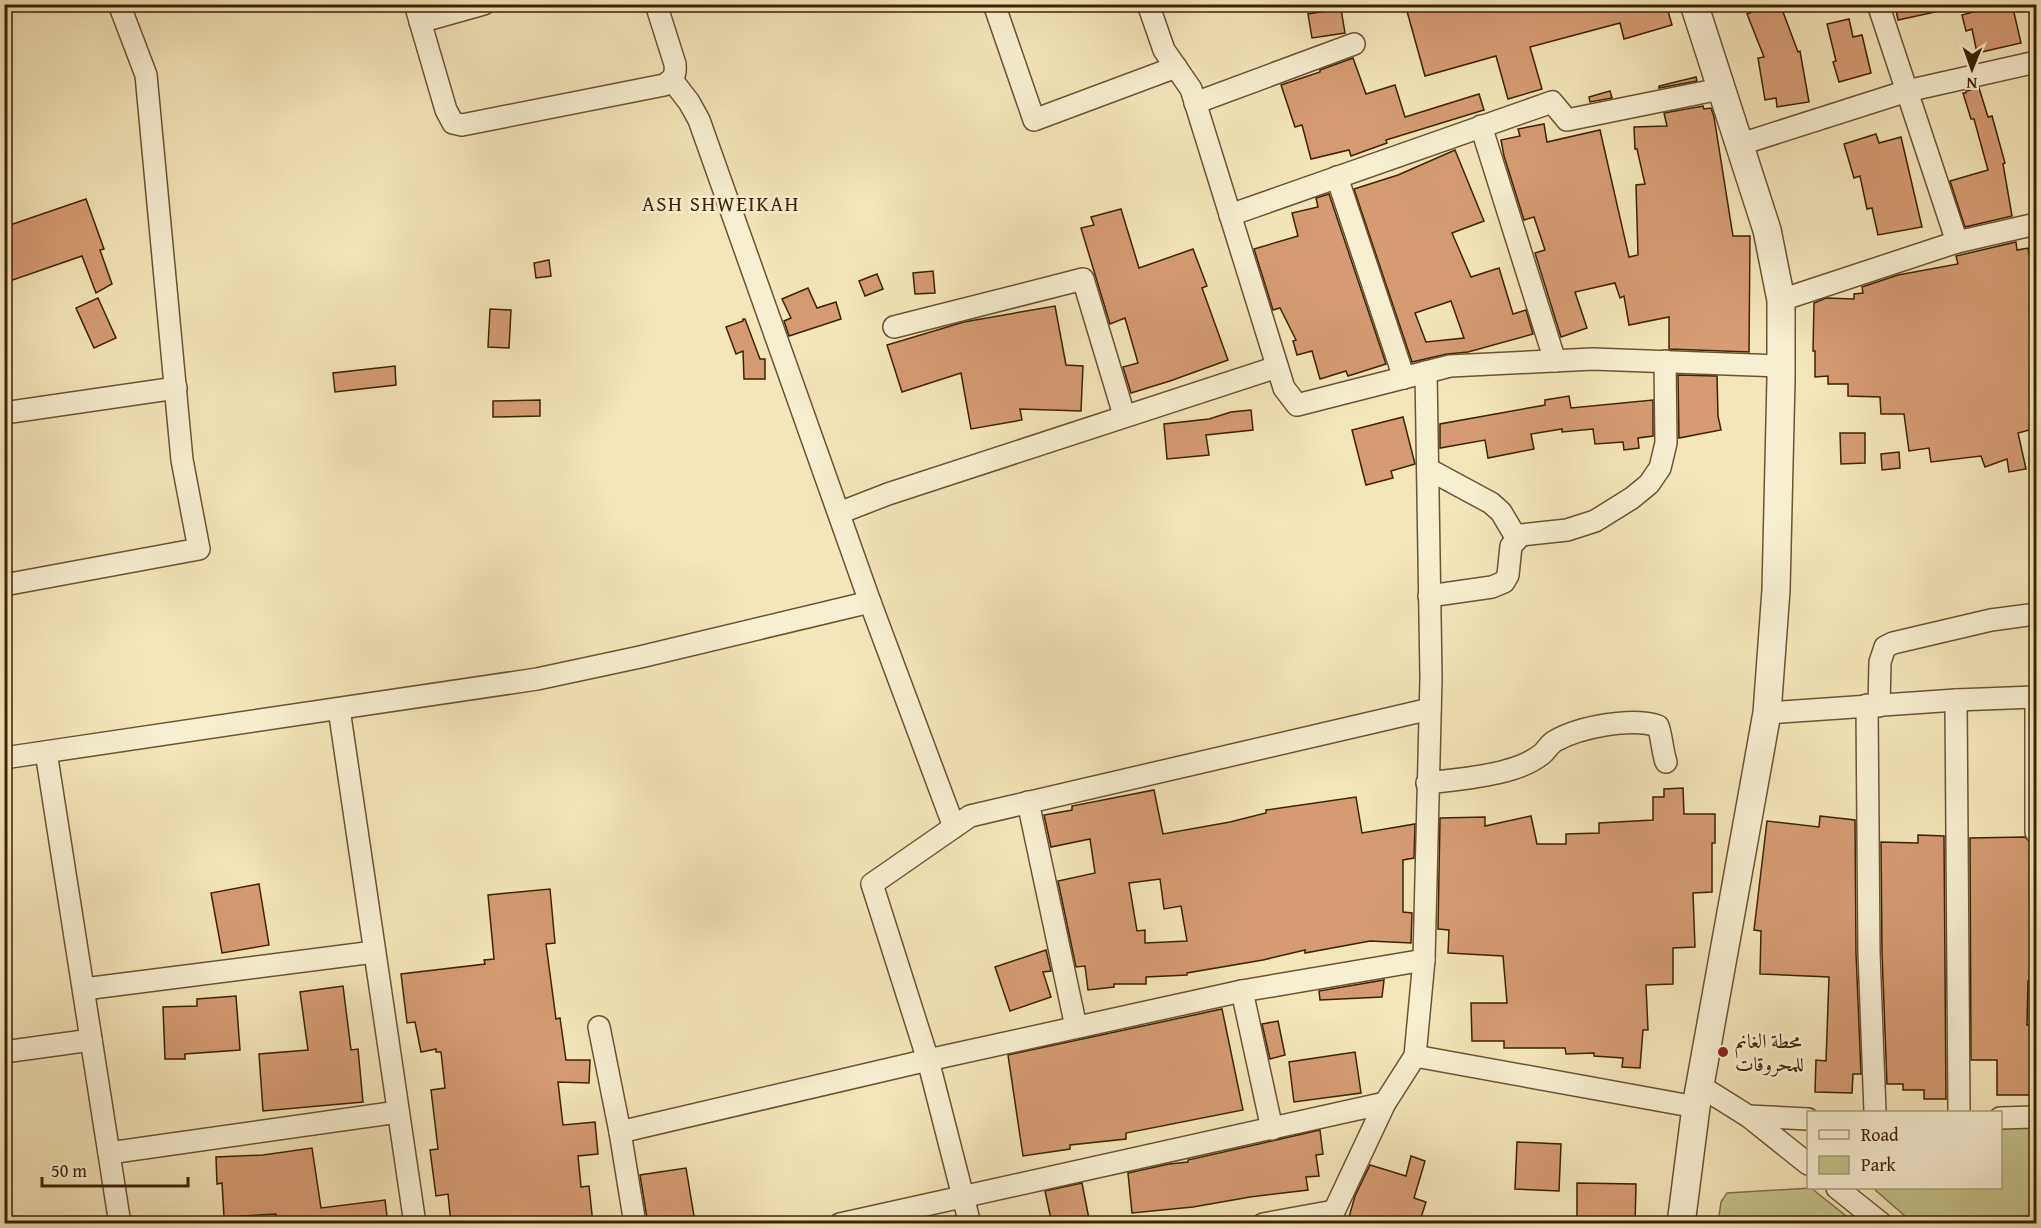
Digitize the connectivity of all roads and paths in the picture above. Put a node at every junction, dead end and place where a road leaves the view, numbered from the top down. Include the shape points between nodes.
1 (119, 4) edge
2 (484, 4) edge
3 (656, 4) edge
4 (994, 4) edge
5 (1148, 4) edge
6 (1694, 4) edge
7 (1878, 4) edge
8 (418, 13) edge
9 (1354, 44) dead end
10 (2037, 62) edge
11 (1176, 67) junction
12 (672, 80) junction
13 (1720, 89) junction
14 (1907, 91) junction
15 (1195, 103) junction
16 (1481, 126) junction
17 (1738, 145) junction
18 (1337, 177) junction
19 (1230, 215) junction
20 (2037, 224) edge
21 (1957, 242) junction
22 (1781, 300) junction
23 (894, 327) dead end
24 (1555, 361) junction
25 (1665, 361) junction
26 (1781, 366) junction
27 (1277, 367) junction
28 (1426, 372) junction
29 (1404, 378) junction
30 (176, 388) junction
31 (4, 413) edge
32 (1124, 415) junction
33 (1428, 469) junction
34 (839, 513) junction
35 (1517, 538) junction
36 (4, 585) edge
37 (1430, 596) junction
38 (870, 602) junction
39 (2037, 614) edge
40 (2036, 698) edge
41 (1956, 700) junction
42 (1873, 706) junction
43 (339, 709) junction
44 (1430, 709) junction
45 (1767, 713) junction
46 (46, 752) junction
47 (4, 758) edge
48 (1666, 762) dead end
49 (1427, 783) junction
50 (1028, 802) junction
51 (954, 827) junction
52 (2037, 832) edge
53 (374, 952) junction
54 (1424, 960) junction
55 (84, 989) junction
56 (1242, 991) junction
57 (599, 1027) dead end
58 (1076, 1027) junction
59 (91, 1040) junction
60 (4, 1052) edge
61 (1415, 1056) junction
62 (928, 1060) junction
63 (1698, 1096) junction
64 (1385, 1103) junction
65 (1875, 1111) edge
66 (1959, 1111) edge
67 (398, 1112) junction
68 (1748, 1116) junction
69 (2037, 1117) edge
70 (2002, 1118) edge
71 (1807, 1119) edge
72 (1272, 1129) junction
73 (620, 1132) junction
74 (109, 1153) junction
75 (1807, 1162) edge
76 (1838, 1189) edge
77 (963, 1196) junction
78 (1331, 1217) edge
79 (120, 1224) edge
80 (416, 1224) edge
81 (635, 1224) edge
82 (840, 1224) edge
83 (969, 1224) edge
84 (1263, 1224) edge
85 (1682, 1224) edge
86 (1882, 1224) edge

1 - 30 street via 146,75
2 - 8 street
3 - 12 street via 675,64
4 - 11 street via 1034,120
5 - 11 street via 1164,50
6 - 13 street
7 - 14 street
8 - 12 street via 453,123 462,125 664,85
9 - 15 street
10 - 14 street
11 - 15 street
12 - 34 street via 699,120
13 - 16 street via 1567,120 1552,102
13 - 17 street
14 - 17 street
14 - 21 street
15 - 19 street
16 - 18 street
16 - 24 street
17 - 22 street via 1767,230
18 - 19 street
18 - 29 street
19 - 27 street
20 - 21 street
21 - 22 street
22 - 26 street
23 - 32 street via 1083,279
24 - 25 street
24 - 28 street via 1450,366
25 - 26 street
25 - 35 street via 1666,443 1660,468 1649,484 1595,521
26 - 45 street via 1776,590
27 - 29 street via 1284,388 1298,405
27 - 32 street
28 - 29 street
28 - 33 street
30 - 31 street
30 - 36 street via 182,460 199,549
32 - 34 street
33 - 35 street via 1491,503
33 - 37 street
34 - 38 street
35 - 37 street via 1511,546 1504,582
37 - 44 street
38 - 43 street via 537,679
38 - 51 street
39 - 42 street via 1991,620 1885,647
40 - 41 street
40 - 52 street
41 - 42 street
41 - 66 street
42 - 45 street
42 - 65 street via 1869,953
43 - 46 street
43 - 53 street
44 - 49 street
44 - 50 street
45 - 63 street
46 - 47 street
46 - 55 street
48 - 49 street via 1658,726 1648,722 1627,723 1563,736 1533,760 1505,771
49 - 54 street
50 - 51 street via 970,816
50 - 58 street
51 - 62 street via 872,884
53 - 55 street
53 - 67 street
54 - 56 street
54 - 61 street
55 - 59 street
56 - 58 street
56 - 72 street
57 - 73 street
58 - 62 street
59 - 60 street
59 - 74 street
61 - 63 street
61 - 64 street
62 - 73 street
62 - 77 street
63 - 68 street
63 - 85 street
64 - 72 street
64 - 78 street
67 - 74 street
67 - 80 street
68 - 71 street
68 - 75 street
69 - 70 street
72 - 77 street
73 - 81 street
74 - 79 street
76 - 86 street
77 - 82 street
77 - 83 street
78 - 84 street

